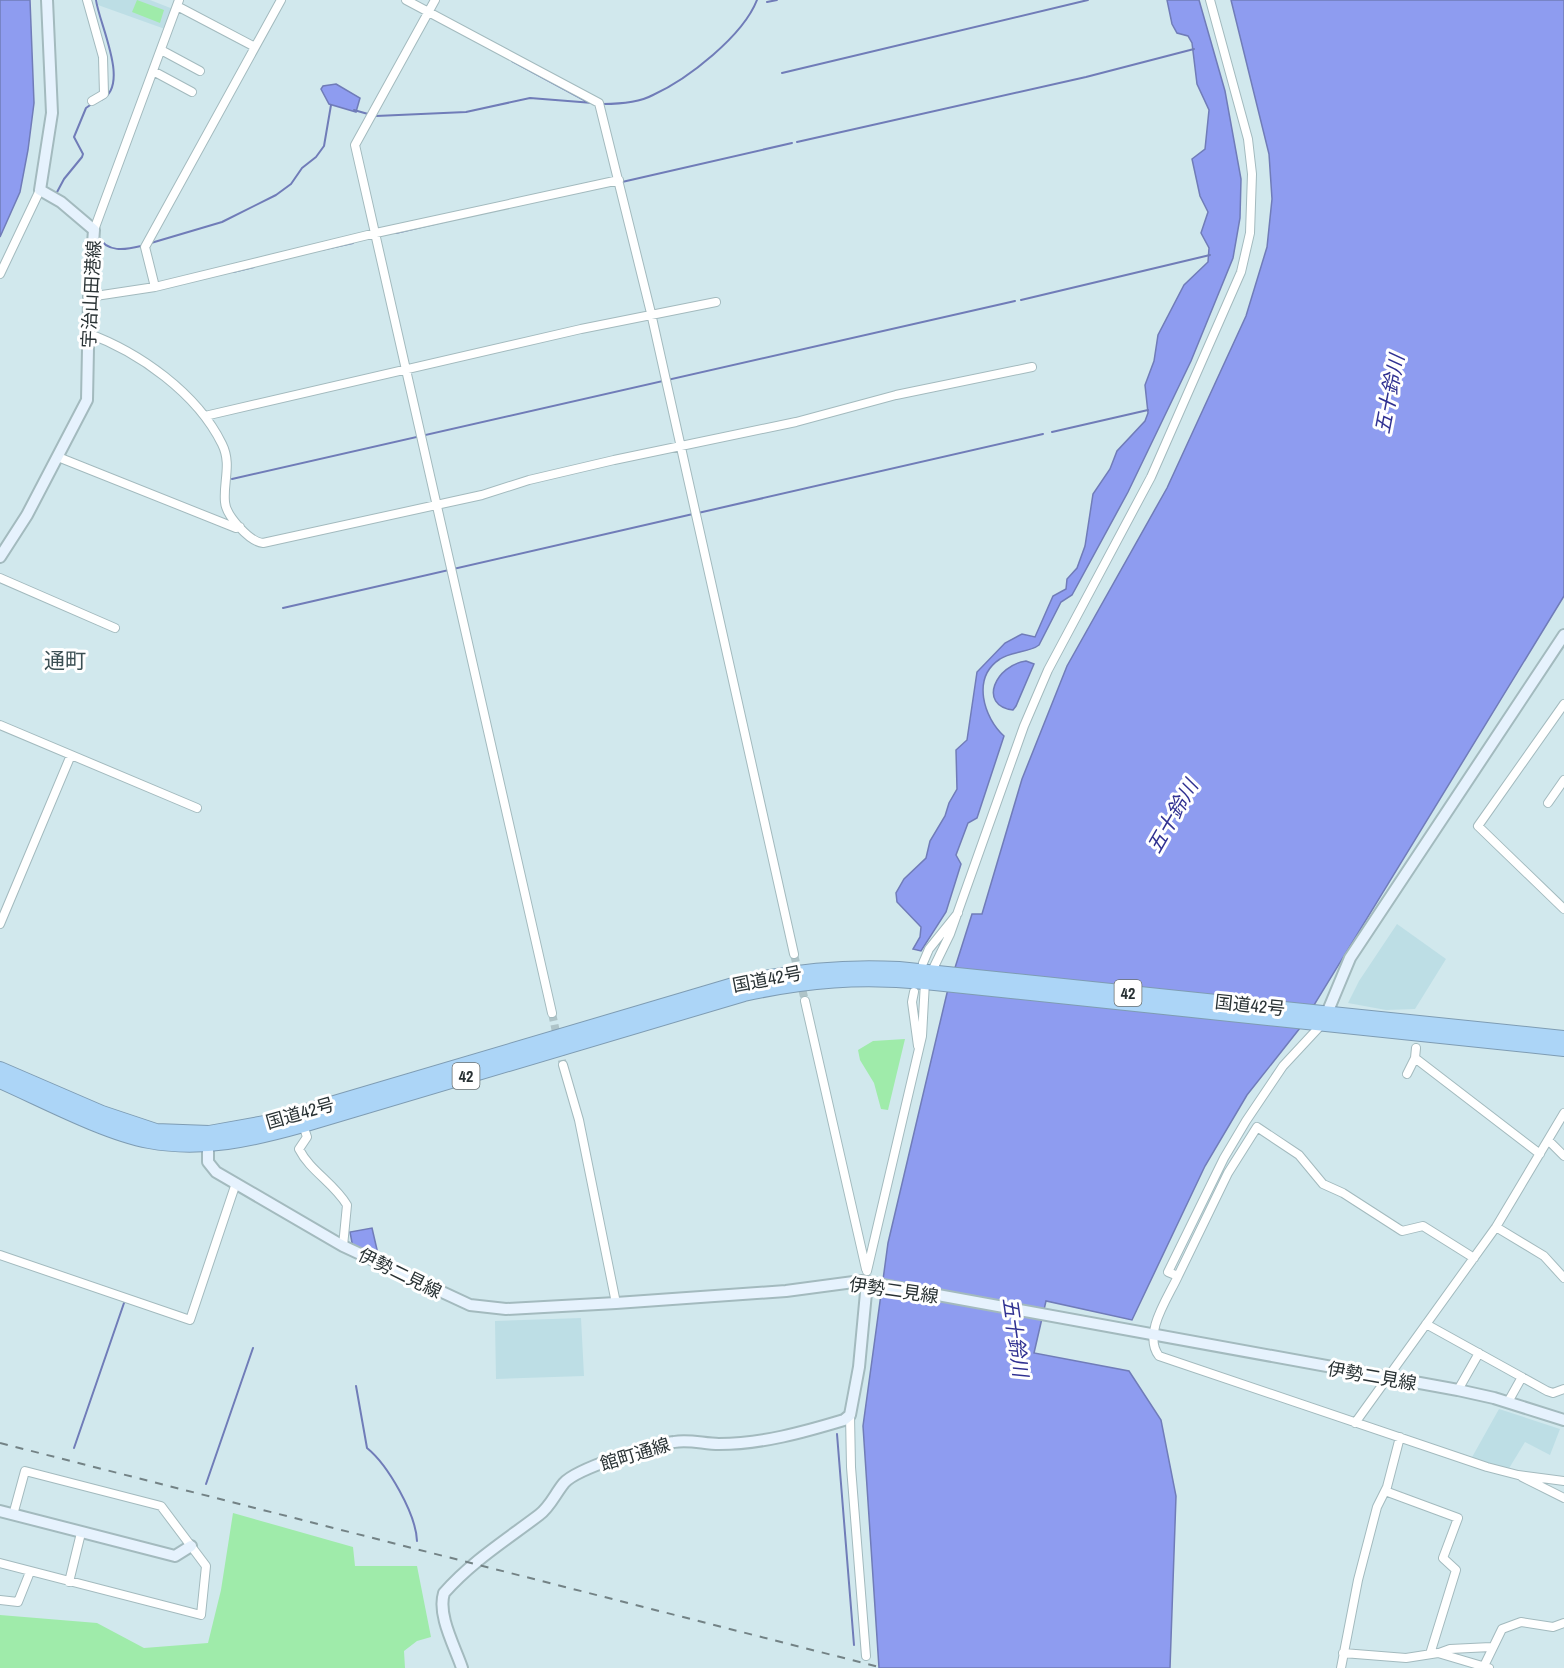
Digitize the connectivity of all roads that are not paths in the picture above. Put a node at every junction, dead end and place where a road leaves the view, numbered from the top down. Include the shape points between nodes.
1 (47, 0) edge
2 (87, 0) edge
3 (281, 0) edge
4 (406, 0) edge
5 (435, 0) edge
6 (1210, 0) edge
7 (178, 3) edge
8 (428, 12) junction
9 (255, 47) junction
10 (161, 50) junction
11 (153, 71) junction
12 (200, 71) dead end
13 (192, 92) dead end
14 (92, 101) dead end
15 (619, 180) junction
16 (40, 190) junction
17 (94, 230) junction
18 (376, 233) junction
19 (0, 274) edge
20 (154, 287) junction
21 (89, 297) junction
22 (716, 302) dead end
23 (651, 313) junction
24 (88, 333) junction
25 (1032, 367) dead end
26 (407, 369) junction
27 (205, 416) junction
28 (681, 447) junction
29 (58, 457) junction
30 (437, 503) junction
31 (240, 527) junction
32 (1, 555) edge
33 (0, 578) edge
34 (115, 627) dead end
35 (1564, 635) edge
36 (1564, 704) edge
37 (0, 725) edge
38 (71, 755) junction
39 (1564, 780) edge
40 (1548, 803) dead end
41 (197, 808) dead end
42 (1564, 909) edge
43 (958, 912) junction
44 (0, 924) edge
45 (794, 954) tunnel mouth
46 (929, 978) junction
47 (806, 1001) tunnel mouth
48 (552, 1013) tunnel mouth
49 (1319, 1017) junction
50 (1564, 1038) edge
51 (1416, 1048) dead end
52 (1564, 1049) edge
53 (918, 1050) junction
54 (1415, 1058) junction
55 (563, 1065) tunnel mouth
56 (0, 1069) edge
57 (1407, 1074) dead end
58 (0, 1081) edge
59 (1564, 1113) edge
60 (303, 1125) junction
61 (208, 1138) junction
62 (1548, 1140) junction
63 (1540, 1154) junction
64 (1564, 1156) edge
65 (236, 1183) junction
66 (1496, 1227) junction
67 (343, 1246) junction
68 (0, 1255) edge
69 (1474, 1258) junction
70 (1178, 1276) junction
71 (1564, 1278) edge
72 (871, 1279) junction
73 (616, 1303) junction
74 (1426, 1324) junction
75 (1152, 1335) junction
76 (1479, 1353) junction
77 (1522, 1377) junction
78 (1387, 1379) junction
79 (1564, 1389) edge
80 (1458, 1390) junction
81 (1508, 1402) junction
82 (850, 1415) junction
83 (1564, 1418) edge
84 (1355, 1423) junction
85 (1400, 1437) junction
86 (1518, 1475) junction
87 (1564, 1481) edge
88 (1385, 1491) junction
89 (1564, 1498) edge
90 (0, 1511) edge
91 (13, 1515) junction
92 (81, 1533) junction
93 (191, 1546) junction
94 (0, 1563) edge
95 (30, 1572) junction
96 (69, 1582) junction
97 (0, 1600) edge
98 (1564, 1623) edge
99 (1491, 1647) junction
100 (1343, 1653) junction
101 (1434, 1654) junction
102 (866, 1656) dead end
103 (1486, 1667) edge
104 (462, 1668) edge
105 (1341, 1668) edge

1 - 16 main road via 52,113
2 - 14 street via 104,66 104,94
3 - 9 street
4 - 8 street
5 - 8 street
6 - 43 street via 1248,139 1252,174 1250,233 1241,272 1151,477 1048,670
7 - 9 street
7 - 10 street
8 - 15 street via 599,104
8 - 18 street via 355,146
9 - 20 street via 145,247
10 - 11 street
10 - 12 street
11 - 13 street
11 - 17 street
15 - 18 street
15 - 23 street
16 - 17 main road, 宇治山田港線
16 - 19 street
17 - 21 main road, 宇治山田港線
18 - 20 street
18 - 26 street
20 - 21 street
21 - 24 main road, 宇治山田港線
22 - 23 street
23 - 26 street
23 - 28 street
24 - 27 street via 128,353 183,390
24 - 29 main road, 宇治山田港線 via 87,400
25 - 28 street
26 - 27 street
26 - 30 street
27 - 31 street via 226,454 225,502
28 - 30 street
28 - 45 street
29 - 31 street
29 - 32 main road, 宇治山田港線
30 - 31 street via 263,543 253,541
30 - 48 street
33 - 34 street
35 - 49 main road via 1350,958
36 - 42 street via 1478,826
37 - 38 street
38 - 41 street
38 - 44 street
39 - 40 street
43 - 46 street
43 - 46 street via 929,949
46 - 49 highway, 国道42号 / 42
46 - 53 street
46 - 53 street via 912,1002
46 - 60 highway, 国道42号 / 42 via 818,980 744,994
46 - 61 highway, 国道42号 / 42 via 841,968 770,976
47 - 72 street
49 - 50 highway, 国道42号 / 42
49 - 52 highway, 国道42号 / 42
49 - 70 street via 1224,1158 1168,1272
51 - 54 street
53 - 72 street
54 - 57 street
54 - 63 street
55 - 73 street via 579,1120
56 - 61 highway, 国道42号 / 42 via 140,1128
58 - 61 highway, 国道42号 / 42 via 135,1137 176,1144
59 - 62 street
60 - 61 highway, 国道42号 / 42 via 255,1138
60 - 67 street via 307,1137 299,1149 346,1205
61 - 65 main road, 伊勢二見線 via 211,1167
62 - 63 street
62 - 64 street
63 - 66 street
65 - 67 main road, 伊勢二見線
65 - 68 street via 190,1320
66 - 69 street
66 - 71 street via 1544,1256
67 - 73 main road, 伊勢二見線 via 470,1305 506,1309
69 - 70 street via 1423,1226 1402,1231 1323,1184 1299,1155 1257,1127 1228,1173
69 - 74 street
70 - 75 street
72 - 73 main road, 伊勢二見線 via 786,1291
72 - 75 main road, 伊勢二見線
72 - 82 main road
74 - 76 street
74 - 78 street
75 - 78 main road, 伊勢二見線
75 - 84 street via 1152,1347 1159,1356
76 - 77 street
76 - 80 street
77 - 79 street via 1553,1393
77 - 81 street
78 - 80 main road, 伊勢二見線
78 - 84 street
80 - 81 main road, 伊勢二見線
81 - 83 main road, 伊勢二見線
82 - 102 street
82 - 104 main road, 館町通線 via 799,1433 744,1443 674,1442 575,1474 540,1514 473,1564 444,1593 443,1611
84 - 85 street
85 - 86 street
85 - 88 street
86 - 87 street
86 - 89 street
88 - 100 street via 1377,1507
88 - 101 street via 1458,1518 1443,1558 1456,1570
90 - 91 main road
91 - 92 main road
91 - 93 street via 25,1471 161,1506
92 - 93 main road via 175,1556
92 - 96 street
93 - 96 street via 206,1566 201,1615
94 - 95 street
95 - 96 street
95 - 97 street via 18,1602
98 - 99 street via 1553,1627 1521,1622 1498,1632
99 - 101 street via 1450,1649
99 - 103 street
100 - 101 street via 1406,1658
100 - 105 street
101 - 103 street

